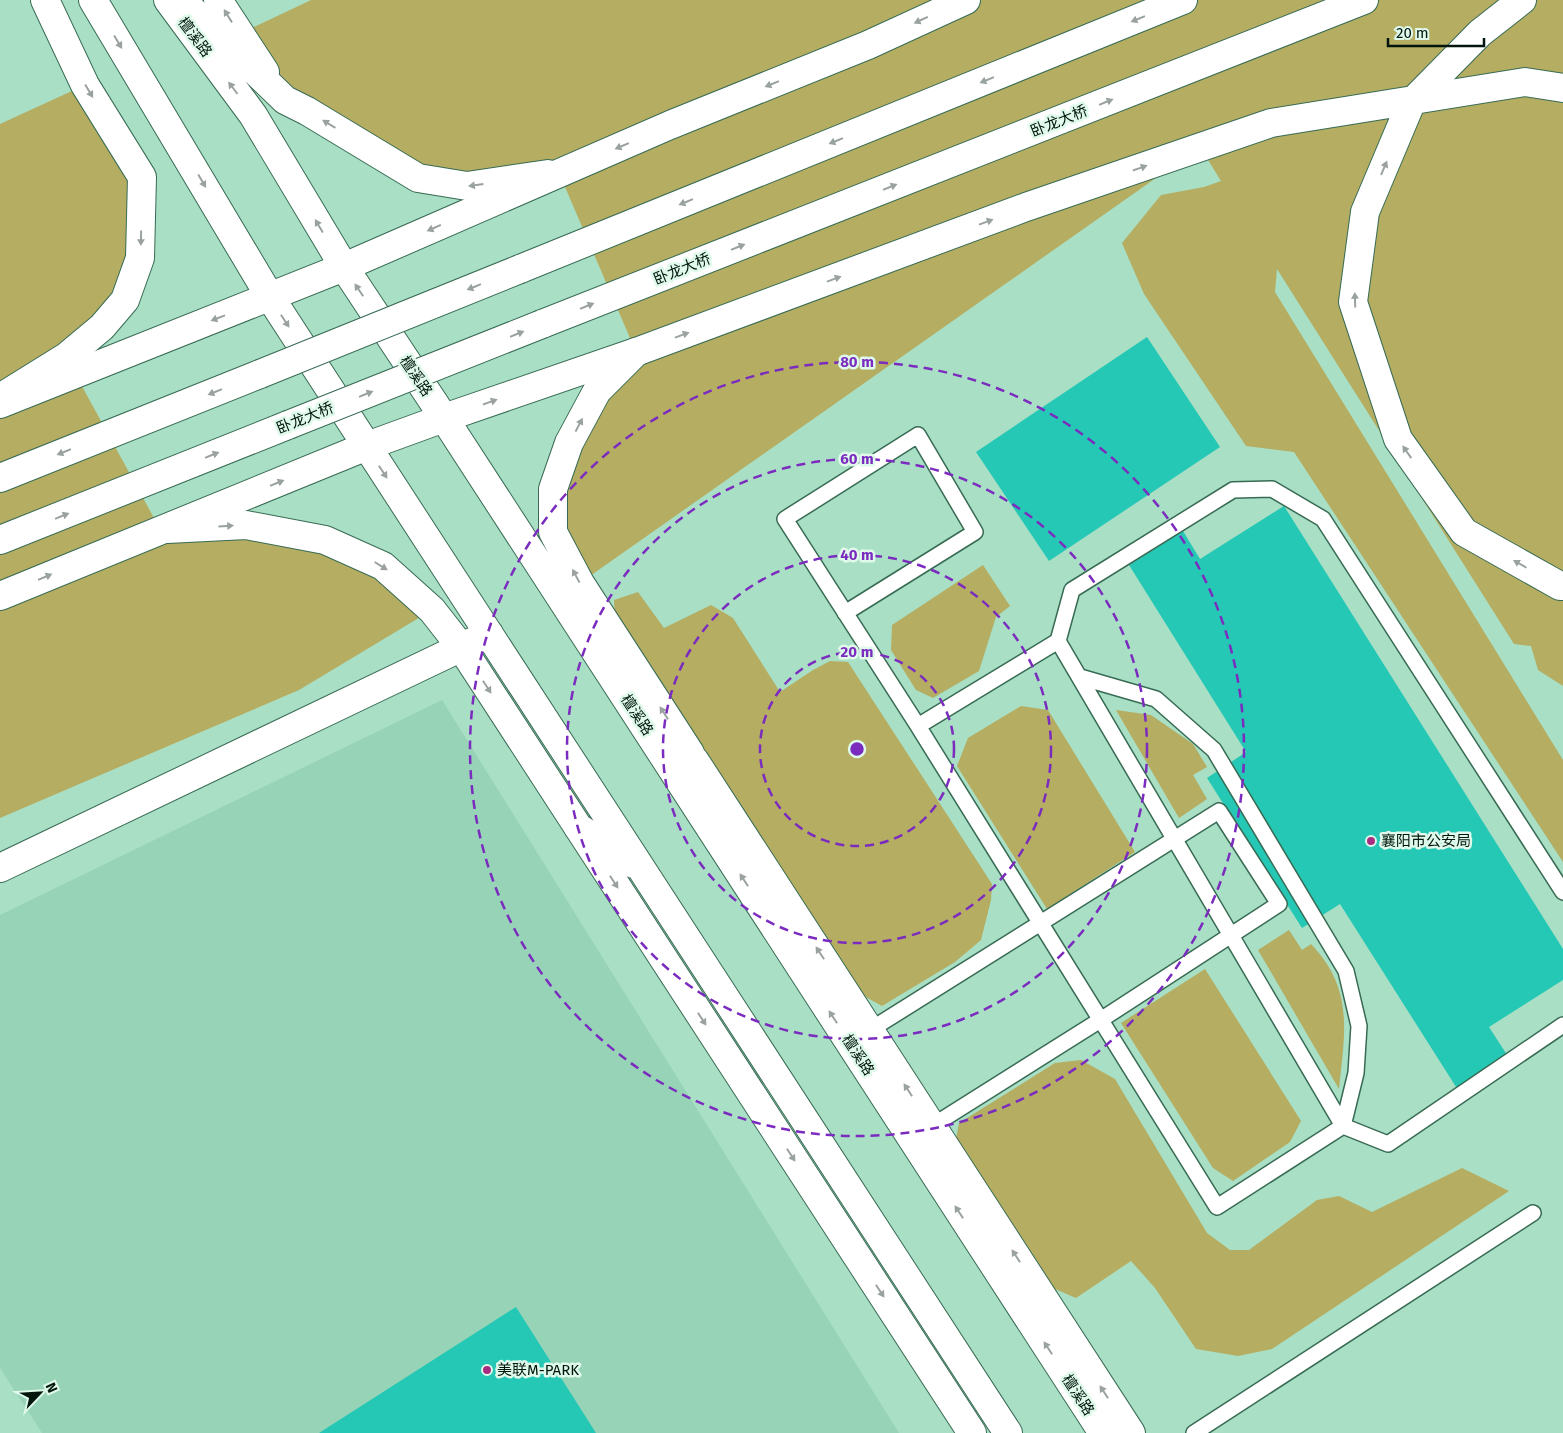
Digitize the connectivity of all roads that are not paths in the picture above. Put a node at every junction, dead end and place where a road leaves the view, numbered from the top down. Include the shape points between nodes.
1 (45, 0) edge
2 (93, 0) edge
3 (168, 0) edge
4 (183, 0) edge
5 (218, 0) edge
6 (966, 0) edge
7 (1182, 0) edge
8 (1364, 0) edge
9 (1522, 0) edge
10 (1563, 88) edge
11 (285, 100) junction
12 (559, 173) junction
13 (344, 267) junction
14 (270, 298) junction
15 (636, 352) junction
16 (0, 397) edge
17 (0, 404) edge
18 (444, 418) junction
19 (366, 446) junction
20 (0, 478) edge
21 (160, 530) junction
22 (0, 540) edge
23 (1563, 586) edge
24 (0, 596) edge
25 (845, 613) junction
26 (488, 634) junction
27 (1058, 641) junction
28 (461, 647) junction
29 (1080, 678) junction
30 (918, 726) junction
31 (690, 754) junction
32 (578, 827) junction
33 (713, 832) junction
34 (1175, 838) junction
35 (0, 868) edge
36 (642, 870) junction
37 (1563, 892) edge
38 (1040, 923) junction
39 (1231, 935) junction
40 (1102, 1019) junction
41 (1563, 1025) edge
42 (870, 1030) junction
43 (932, 1126) junction
44 (1343, 1126) junction
45 (1533, 1213) dead end
46 (972, 1433) edge
47 (1008, 1433) edge
48 (1103, 1433) edge
49 (1131, 1433) edge
50 (1194, 1433) edge

1 -> 16 main road via 85,84 142,176 140,258 125,300 102,327 66,357
2 -> 14 main road
13 -> 3 main road, 檀溪路 via 253,115
4 - 11 main road
11 -> 5 main road
6 -> 12 main road via 868,45
7 -> 20 main road, bridge
22 -> 8 main road, 卧龙大桥, bridge
23 -> 9 main road via 1464,532 1398,439 1353,302 1365,212 1411,103 1480,33
15 -> 10 main road via 1026,207 1271,123 1525,82
12 -> 11 main road via 467,186 418,178 307,110
12 -> 13 main road
13 - 14 main road
18 -> 13 main road, 檀溪路
14 -> 17 main road
14 -> 19 main road
18 -> 15 main road
31 -> 15 main road via 580,583 553,532 553,489 569,443 597,391
18 - 19 main road
18 - 33 main road, 檀溪路
21 -> 19 main road
19 -> 26 main road
24 -> 21 main road
21 -> 28 main road via 246,525 325,540 383,566 432,610
25 - 25 lane via 785,519 918,435 975,532
25 - 30 lane
26 - 28 main road
26 - 36 main road
27 - 29 lane
27 - 30 lane
27 - 37 lane via 1072,590 1233,490 1272,489 1323,519
28 -> 32 main road
28 - 35 main road
29 - 34 lane
29 - 44 lane via 1156,699 1214,750 1346,971 1359,1026 1356,1073
30 - 38 lane
31 - 33 main road
42 -> 31 main road
32 - 36 main road
32 -> 46 main road
48 -> 33 main road, 檀溪路
34 - 38 lane
34 - 39 lane
34 - 39 lane via 1219,811 1278,904
36 - 47 main road
38 - 40 lane
38 - 42 lane
39 - 40 lane
39 - 44 lane
40 - 43 lane
40 - 44 lane via 1217,1207
41 - 44 lane via 1388,1144
43 -> 42 main road
49 -> 43 main road
45 - 50 lane

